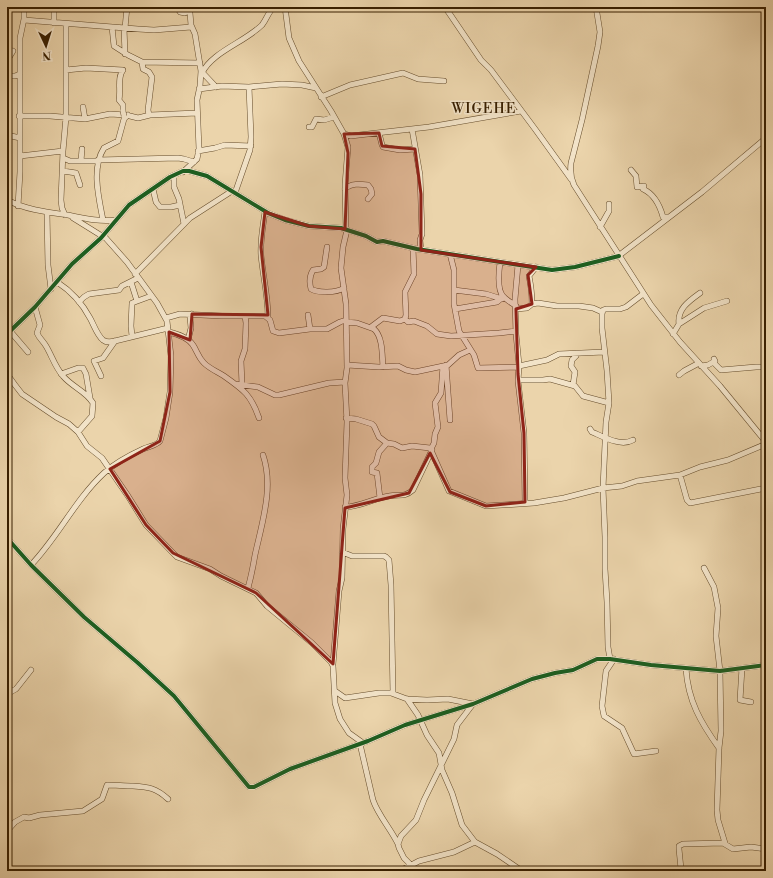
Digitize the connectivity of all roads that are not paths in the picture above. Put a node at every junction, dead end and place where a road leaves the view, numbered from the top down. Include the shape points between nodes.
1 (24, 7) edge
2 (54, 7) edge
3 (127, 7) edge
4 (177, 7) edge
5 (274, 7) edge
6 (285, 7) edge
7 (445, 7) edge
8 (596, 7) edge
9 (24, 20) junction
10 (54, 23) junction
11 (66, 24) junction
12 (112, 27) junction
13 (191, 27) junction
14 (125, 28) junction
15 (13, 51) dead end
16 (125, 54) junction
17 (7, 61) edge
18 (142, 62) junction
19 (200, 64) junction
20 (66, 70) junction
21 (202, 72) junction
22 (20, 74) junction
23 (7, 76) edge
24 (444, 81) dead end
25 (216, 87) junction
26 (249, 87) junction
27 (316, 88) junction
28 (199, 89) junction
29 (322, 96) junction
30 (83, 107) dead end
31 (521, 111) junction
32 (196, 113) junction
33 (125, 114) junction
34 (147, 114) junction
35 (20, 116) junction
36 (66, 117) junction
37 (334, 117) junction
38 (85, 119) junction
39 (309, 127) dead end
40 (412, 129) junction
41 (379, 133) junction
42 (344, 134) junction
43 (7, 135) edge
44 (20, 138) junction
45 (766, 138) edge
46 (251, 146) junction
47 (82, 149) dead end
48 (415, 149) junction
49 (63, 150) junction
50 (198, 150) junction
51 (20, 156) junction
52 (63, 158) junction
53 (98, 160) junction
54 (81, 161) junction
55 (194, 162) junction
56 (631, 170) dead end
57 (63, 171) junction
58 (182, 172) junction
59 (174, 175) junction
60 (572, 180) junction
61 (80, 185) dead end
62 (153, 189) junction
63 (345, 189) junction
64 (234, 192) junction
65 (368, 199) dead end
66 (7, 200) edge
67 (609, 204) dead end
68 (61, 205) junction
69 (180, 205) junction
70 (18, 206) junction
71 (265, 212) junction
72 (47, 213) junction
73 (55, 213) junction
74 (67, 215) junction
75 (669, 217) junction
76 (103, 220) junction
77 (115, 220) junction
78 (184, 224) junction
79 (600, 227) junction
80 (346, 230) junction
81 (102, 236) junction
82 (327, 247) dead end
83 (413, 248) junction
84 (421, 250) junction
85 (450, 254) junction
86 (619, 257) junction
87 (500, 262) junction
88 (518, 265) junction
89 (536, 267) junction
90 (135, 274) junction
91 (138, 278) junction
92 (57, 282) junction
93 (131, 282) junction
94 (344, 288) junction
95 (51, 289) junction
96 (454, 290) junction
97 (700, 292) dead end
98 (643, 294) junction
99 (151, 296) junction
100 (502, 298) junction
101 (727, 301) dead end
102 (79, 302) junction
103 (137, 302) junction
104 (532, 304) junction
105 (35, 307) junction
106 (516, 307) junction
107 (455, 309) junction
108 (602, 312) junction
109 (192, 314) junction
110 (308, 315) dead end
111 (245, 316) junction
112 (268, 317) junction
113 (166, 318) junction
114 (405, 319) junction
115 (346, 321) junction
116 (679, 324) junction
117 (371, 328) junction
118 (310, 329) junction
119 (169, 330) junction
120 (516, 330) junction
121 (9, 333) edge
122 (673, 334) junction
123 (132, 336) junction
124 (462, 336) junction
125 (188, 340) junction
126 (115, 341) junction
127 (470, 350) junction
128 (28, 352) dead end
129 (604, 352) junction
130 (577, 353) junction
131 (347, 365) junction
132 (700, 365) junction
133 (445, 366) junction
134 (519, 366) junction
135 (766, 366) edge
136 (383, 367) junction
137 (7, 374) edge
138 (62, 374) junction
139 (679, 375) dead end
140 (101, 376) dead end
141 (518, 380) junction
142 (345, 382) junction
143 (234, 384) junction
144 (242, 384) junction
145 (573, 385) junction
146 (90, 398) junction
147 (609, 403) junction
148 (259, 418) dead end
149 (346, 418) junction
150 (450, 420) dead end
151 (590, 429) dead end
152 (78, 432) junction
153 (606, 437) junction
154 (633, 440) dead end
155 (387, 443) junction
156 (766, 443) edge
157 (431, 450) junction
158 (263, 454) dead end
159 (110, 468) junction
160 (680, 475) junction
161 (603, 488) junction
162 (766, 488) edge
163 (380, 498) junction
164 (524, 502) junction
165 (345, 507) junction
166 (7, 538) edge
167 (342, 552) junction
168 (31, 565) junction
169 (704, 568) dead end
170 (248, 588) junction
171 (612, 659) junction
172 (333, 664) junction
173 (766, 665) edge
174 (742, 668) junction
175 (686, 669) junction
176 (32, 670) dead end
177 (720, 671) junction
178 (335, 691) junction
179 (393, 693) junction
180 (7, 694) edge
181 (407, 699) junction
182 (752, 702) dead end
183 (473, 704) junction
184 (420, 720) junction
185 (361, 744) junction
186 (719, 748) junction
187 (656, 751) dead end
188 (442, 765) junction
189 (168, 799) dead end
190 (7, 831) edge
191 (475, 842) junction
192 (724, 843) junction
193 (398, 844) junction
194 (766, 849) edge
195 (411, 865) junction
196 (681, 869) dead end
197 (400, 871) edge
198 (522, 871) edge

1 - 9 street
2 - 10 street
3 - 14 street
4 - 13 street via 180,12 188,11
5 - 21 street via 262,25 212,59
6 - 27 street via 292,46
7 - 31 street via 481,60
8 - 60 street via 599,39 571,163
9 - 10 street
9 - 22 street via 20,38
10 - 11 street
11 - 12 street
11 - 20 street
12 - 14 street
12 - 16 street via 114,46
13 - 14 street via 154,30
13 - 19 street via 195,34
14 - 16 street
15 - 17 street
16 - 18 street
18 - 19 street
18 - 34 street via 143,70 149,72 152,77
19 - 21 street
20 - 33 street via 123,70 120,73 119,100
20 - 36 street
21 - 25 street
21 - 28 street
22 - 23 street
22 - 35 street
24 - 29 street via 418,79 403,73 350,85
25 - 26 street
25 - 28 street
26 - 27 street via 282,84
26 - 46 street
27 - 29 street
28 - 32 street
29 - 37 street
30 - 38 street
31 - 40 street
31 - 60 street
32 - 34 street
32 - 50 street
33 - 34 street via 138,118
33 - 38 street
33 - 53 street via 118,142 104,148
35 - 36 street
35 - 44 street
36 - 38 street
36 - 49 street
37 - 39 street via 316,119
37 - 42 street
40 - 41 street
40 - 48 street
41 - 42 street via 351,136
41 - 48 street via 383,147
42 - 63 street via 348,147
43 - 44 street
44 - 51 street
45 - 75 street
46 - 50 street via 225,145
46 - 64 street
47 - 54 street
48 - 84 street via 420,174
49 - 51 street
49 - 52 street
50 - 55 street
51 - 70 street
52 - 54 street
52 - 57 street
53 - 54 street
53 - 55 street via 178,158
53 - 76 street via 98,196
55 - 58 street
56 - 75 street via 636,176 637,187 644,186 643,189 651,193 660,207 663,217
57 - 61 street via 76,173
57 - 68 street
58 - 59 street
58 - 64 street via 189,171 207,176
59 - 62 street
59 - 69 street via 174,186
60 - 79 street
62 - 69 street via 160,207
62 - 77 street via 129,205
63 - 65 street via 359,184 368,185 372,194
63 - 80 street
64 - 71 street
64 - 78 street
66 - 70 street
67 - 79 street via 608,213
68 - 73 street
68 - 74 street
69 - 78 street
70 - 72 street
71 - 80 street via 309,226
71 - 112 street via 261,247
72 - 73 street
72 - 95 street
73 - 74 street
74 - 76 street
74 - 81 street
75 - 86 street
76 - 77 street
77 - 81 street
78 - 90 street
79 - 86 street
80 - 83 street via 377,242
80 - 94 street via 341,268
81 - 90 street
81 - 92 street
82 - 94 street via 324,267 311,273 311,289 330,291
83 - 84 street
83 - 114 street via 414,274 405,292
84 - 85 street
85 - 87 street
85 - 96 street via 454,270
86 - 89 street via 563,269
86 - 98 street
87 - 88 street
87 - 100 street
88 - 89 street
88 - 106 street
89 - 104 street via 529,276
90 - 91 street
91 - 93 street
91 - 99 street
92 - 95 street
92 - 102 street via 67,288
93 - 102 street via 119,290 89,294
93 - 103 street
94 - 115 street
95 - 105 street
96 - 100 street
96 - 107 street
97 - 116 street via 685,304 678,318
98 - 108 street via 626,307 606,309
98 - 122 street
99 - 103 street
99 - 113 street
100 - 106 street
100 - 107 street via 497,302
101 - 116 street via 704,308
102 - 126 street via 102,339 107,342
103 - 123 street via 132,304
104 - 106 street via 527,308
104 - 108 street via 579,306
105 - 121 street
105 - 138 street via 40,325 37,333
106 - 120 street
107 - 124 street
108 - 129 street
109 - 111 street
109 - 113 street
109 - 125 street
110 - 118 street
111 - 112 street
111 - 144 street via 245,349 241,361
112 - 118 street via 276,333
113 - 119 street
114 - 117 street via 400,321 383,318
114 - 124 street via 427,326 436,334
115 - 117 street
115 - 118 street via 327,329
115 - 131 street
116 - 122 street
117 - 136 street via 377,331 380,338
119 - 123 street
119 - 125 street
119 - 159 street via 170,392 160,441
120 - 124 street
120 - 134 street
121 - 128 street
122 - 132 street
123 - 126 street
124 - 127 street
125 - 143 street via 204,363
126 - 140 street via 102,358 94,361
127 - 133 street
127 - 134 street via 479,369
129 - 130 street
129 - 147 street
130 - 134 street via 559,354 547,360
130 - 145 street via 571,363 575,372
131 - 136 street
131 - 142 street
132 - 135 street via 713,360 722,370
132 - 139 street
132 - 156 street
133 - 136 street via 412,372 398,366
133 - 150 street
133 - 157 street via 441,393 435,403 438,427
134 - 141 street
137 - 152 street via 22,394
138 - 146 street
138 - 146 street via 83,368
141 - 145 street via 550,379
141 - 164 street via 524,432
142 - 144 street via 279,394
142 - 149 street
143 - 144 street
143 - 148 street via 248,394
145 - 147 street via 581,395
146 - 152 street via 93,404 92,416
147 - 153 street
149 - 155 street via 356,418 372,424 379,437
149 - 165 street
151 - 153 street
152 - 159 street via 87,446
153 - 154 street via 625,443
153 - 161 street
155 - 157 street via 402,448 428,447
155 - 163 street via 379,452 372,467 372,472 377,473
156 - 160 street via 735,458
157 - 163 street via 413,490 406,495
157 - 164 street via 450,492 486,506
158 - 170 street via 267,467 267,494
159 - 168 street via 91,486
159 - 170 street via 146,525 177,557 210,569
160 - 161 street
160 - 162 street via 690,503
161 - 164 street via 564,498
161 - 171 street via 608,647
163 - 165 street
165 - 167 street
166 - 168 street
167 - 172 street
167 - 179 street via 352,556 384,556 389,560
168 - 185 street via 84,617 174,696 249,787 254,787 290,769
169 - 177 street via 713,582 718,602 716,636
170 - 172 street
171 - 175 street
171 - 183 street via 597,659 573,670 532,679
171 - 187 street via 606,671 602,706 604,716 622,728 634,754
172 - 178 street
173 - 174 street
174 - 177 street
174 - 182 street via 740,700
175 - 177 street
175 - 186 street via 687,685 694,708
176 - 180 street via 16,689
177 - 186 street
178 - 179 street via 348,698
178 - 185 street via 336,708 341,722
179 - 181 street
181 - 183 street via 448,699
181 - 184 street
183 - 184 street
183 - 188 street via 457,725 454,740
184 - 185 street
184 - 188 street via 439,753
185 - 193 street via 373,800
186 - 192 street via 717,810
188 - 191 street via 460,821
188 - 193 street via 416,820 404,831
189 - 190 street via 160,791 147,786 107,785 102,799 83,812 24,817
191 - 195 street via 454,852
191 - 198 street
192 - 194 street via 733,849
192 - 196 street via 680,845
193 - 195 street via 401,853
195 - 197 street

